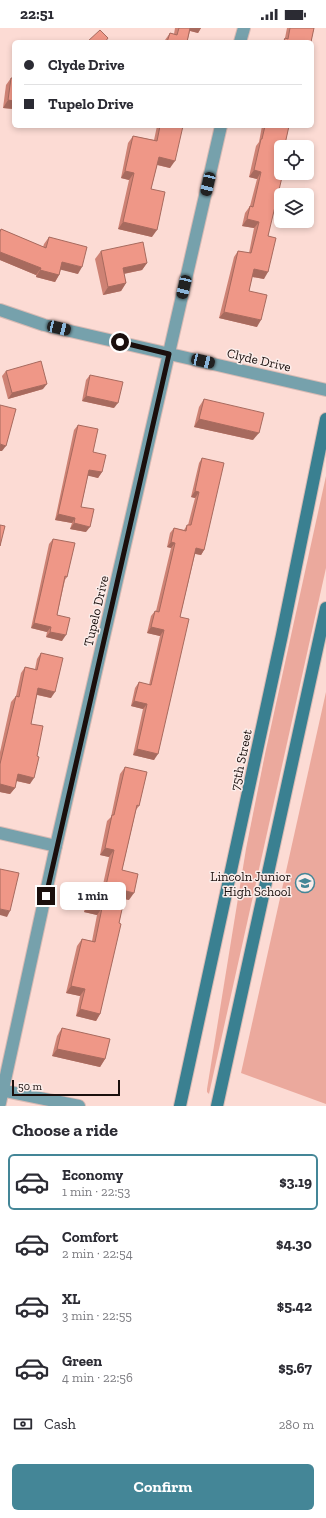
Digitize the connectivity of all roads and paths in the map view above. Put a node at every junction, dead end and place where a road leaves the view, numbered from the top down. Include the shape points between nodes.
1 (244, 28) edge
2 (241, 40) edge
3 (221, 128) edge
4 (0, 310) edge
5 (169, 354) junction
6 (326, 390) edge
7 (326, 418) edge
8 (326, 608) edge
9 (0, 833) edge
10 (56, 846) junction
11 (2, 1090) edge
12 (0, 1103) edge
13 (79, 1106) edge
14 (180, 1106) edge
15 (218, 1106) edge

1 - 2 street
3 - 5 street, Tupelo Drive
4 - 5 street, Clyde Drive via 44,325
5 - 6 street, Clyde Drive
5 - 10 street, Tupelo Drive
7 - 14 main road, 75th Street
8 - 15 main road
9 - 10 street
10 - 11 street, Tupelo Drive
11 - 12 street, Tupelo Drive
11 - 13 street

